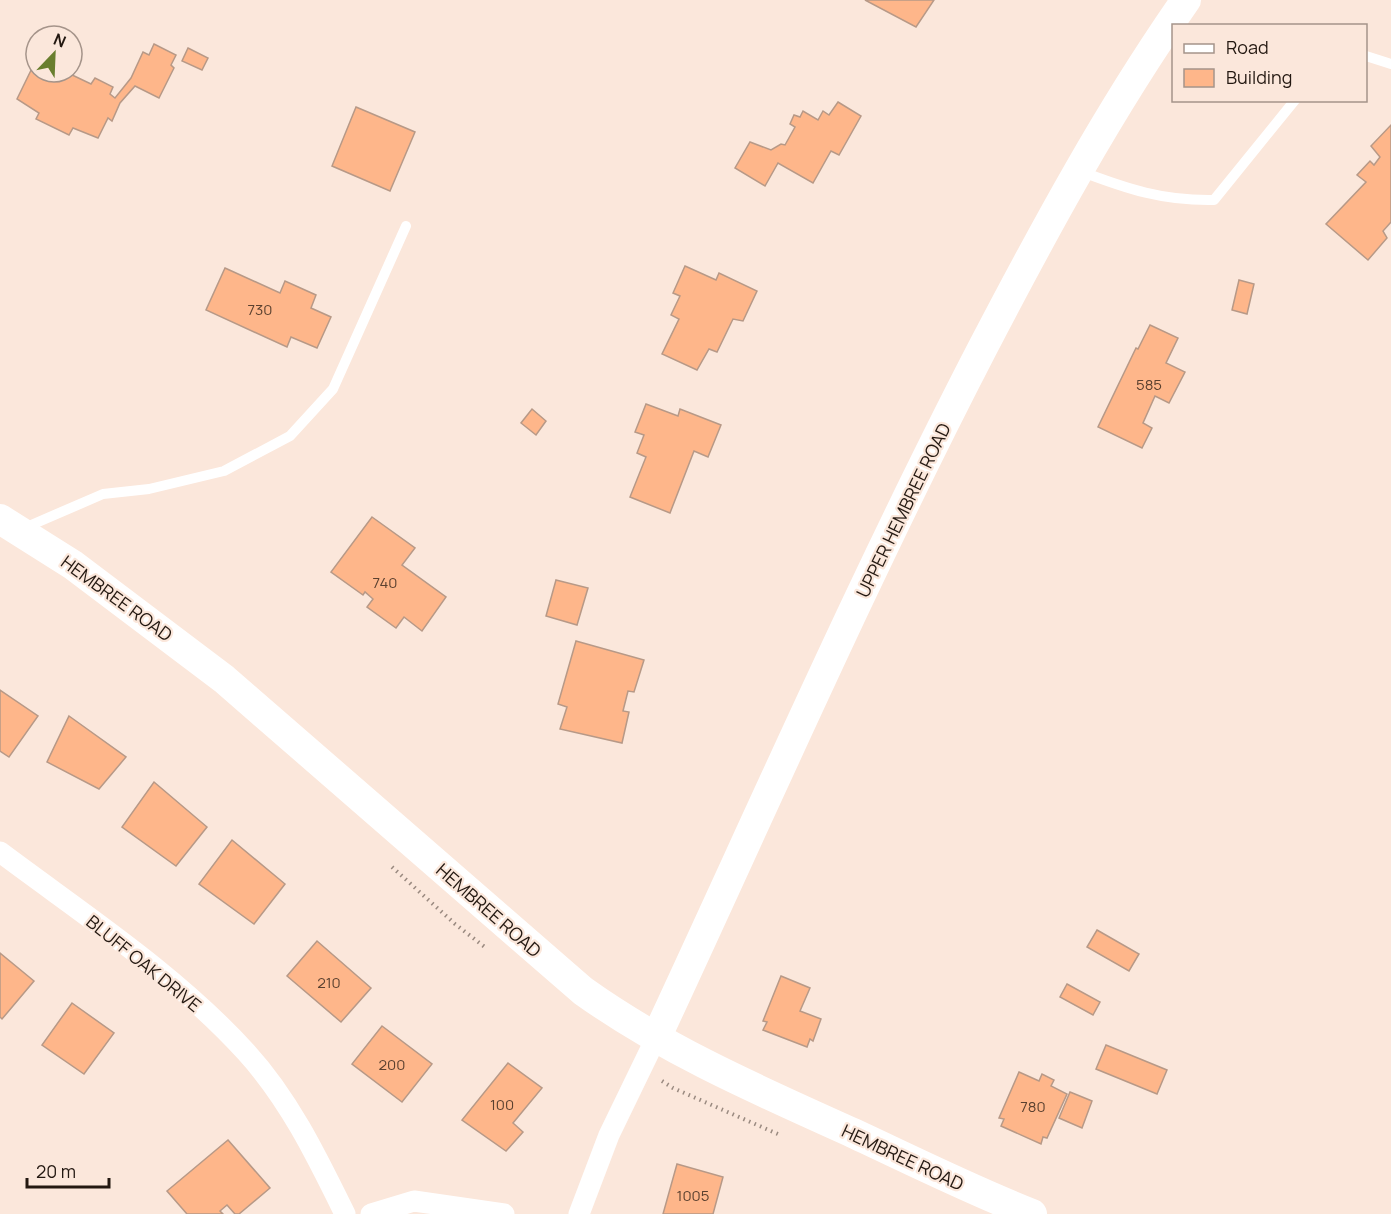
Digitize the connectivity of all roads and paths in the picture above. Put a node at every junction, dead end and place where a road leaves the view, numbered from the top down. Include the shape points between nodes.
1 (1186, 0) edge
2 (1367, 57) edge
3 (1391, 64) edge
4 (1293, 102) edge
5 (1080, 171) junction
6 (406, 226) dead end
7 (9, 525) edge
8 (0, 852) edge
9 (656, 1038) junction
10 (345, 1214) edge
11 (371, 1214) edge
12 (504, 1214) edge
13 (579, 1214) edge
14 (1032, 1214) edge

1 - 5 street, UPPER HEMBREE ROAD via 1152,49
2 - 3 lane
4 - 5 lane via 1214,200 1183,201 1140,194
5 - 9 street, UPPER HEMBREE ROAD via 1038,242 937,437
6 - 7 lane via 333,389 290,436 224,471 149,489 103,494
7 - 9 street, HEMBREE ROAD via 99,583 224,678 583,991
8 - 10 street, BLUFF OAK DRIVE via 180,987 247,1053 305,1133
9 - 13 street via 609,1135
9 - 14 street, HEMBREE ROAD via 712,1069 994,1203
11 - 12 street via 414,1201

